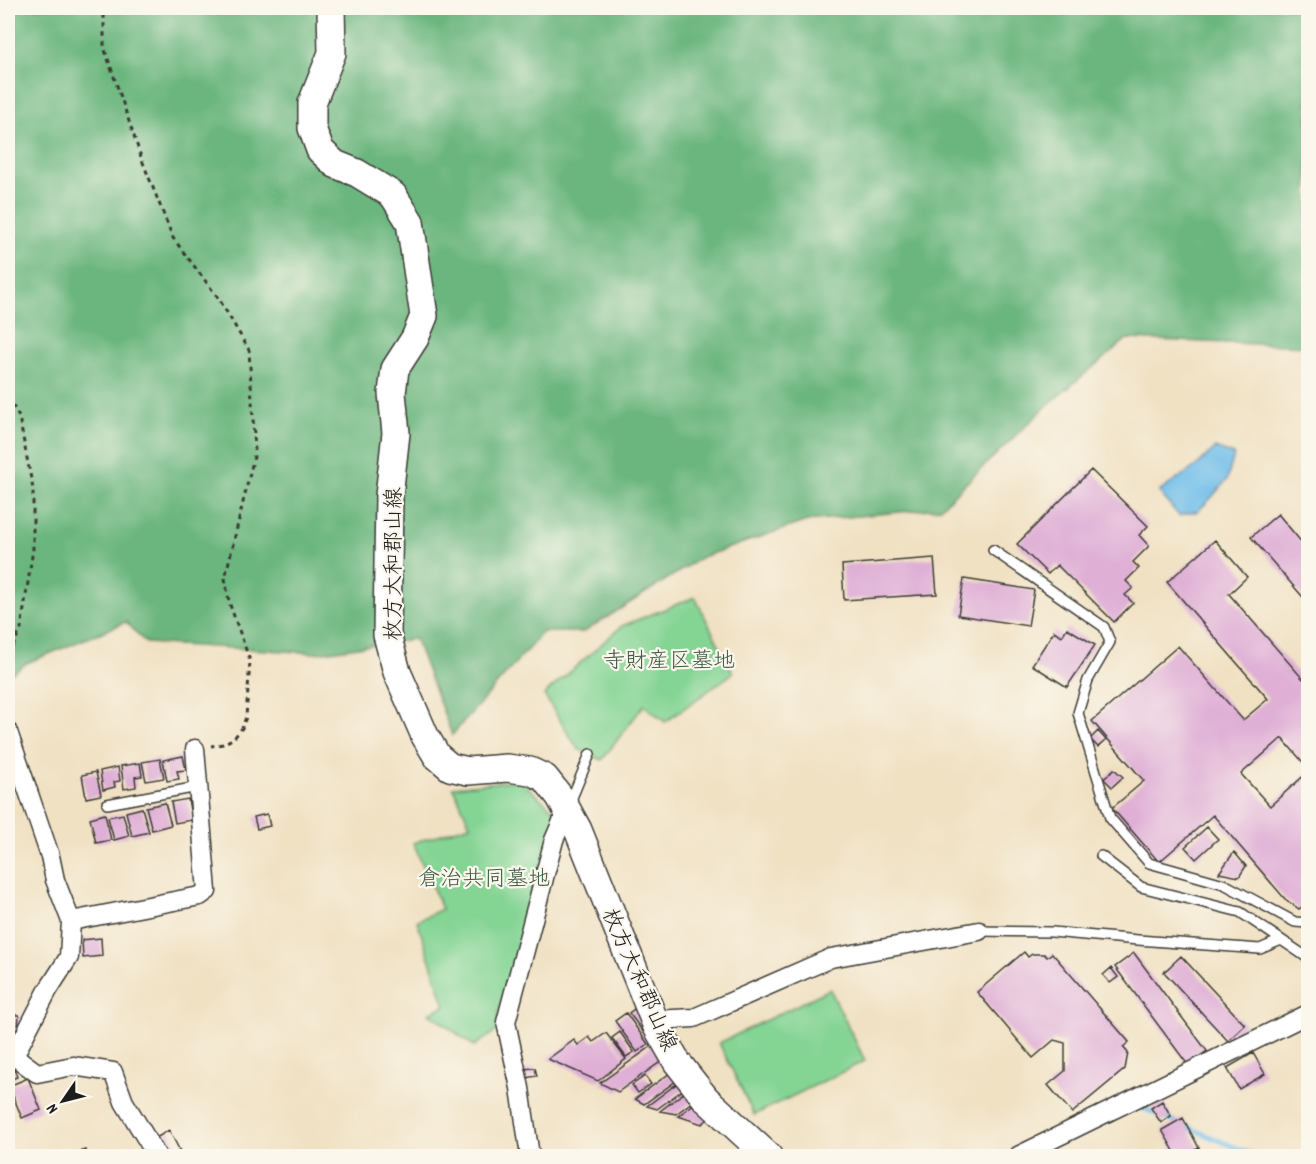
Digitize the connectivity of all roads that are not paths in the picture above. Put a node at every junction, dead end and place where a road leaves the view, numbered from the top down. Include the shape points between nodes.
1 (331, 8) edge
2 (993, 550) dead end
3 (8, 732) edge
4 (195, 749) road end
5 (590, 754) dead end
6 (198, 787) junction
7 (107, 804) dead end
8 (567, 810) junction
9 (1101, 856) dead end
10 (71, 921) junction
11 (1308, 923) edge
12 (979, 931) joint
13 (1281, 940) junction
14 (1308, 958) edge
15 (1308, 1015) edge
16 (654, 1020) junction
17 (11, 1058) edge
18 (157, 1156) edge
19 (530, 1156) edge
20 (768, 1156) edge
21 (1017, 1156) edge

1 - 8 main road, 枚方大和郡山線 via 332,53 312,103 312,128 320,150 335,164 393,195 410,222 424,316 395,369 392,393 396,433 389,496 387,635 398,672 437,756 450,767 468,771 530,771 545,778
2 - 11 lane via 1104,627 1110,642 1088,680 1078,713 1110,818 1149,863 1224,884 1295,922
3 - 10 street
4 - 6 street
5 - 8 lane
6 - 7 lane
6 - 10 street via 207,891 200,896
8 - 16 main road, 枚方大和郡山線
8 - 19 street via 554,840 506,1022
9 - 13 lane via 1141,887 1240,912
10 - 17 street via 69,957
12 - 13 lane via 1052,932 1260,948
12 - 16 street via 831,958 694,1018
13 - 14 lane
15 - 21 street
16 - 20 main road, 枚方大和郡山線 via 677,1062 706,1100
17 - 18 street via 37,1073 73,1066 113,1072 124,1102

